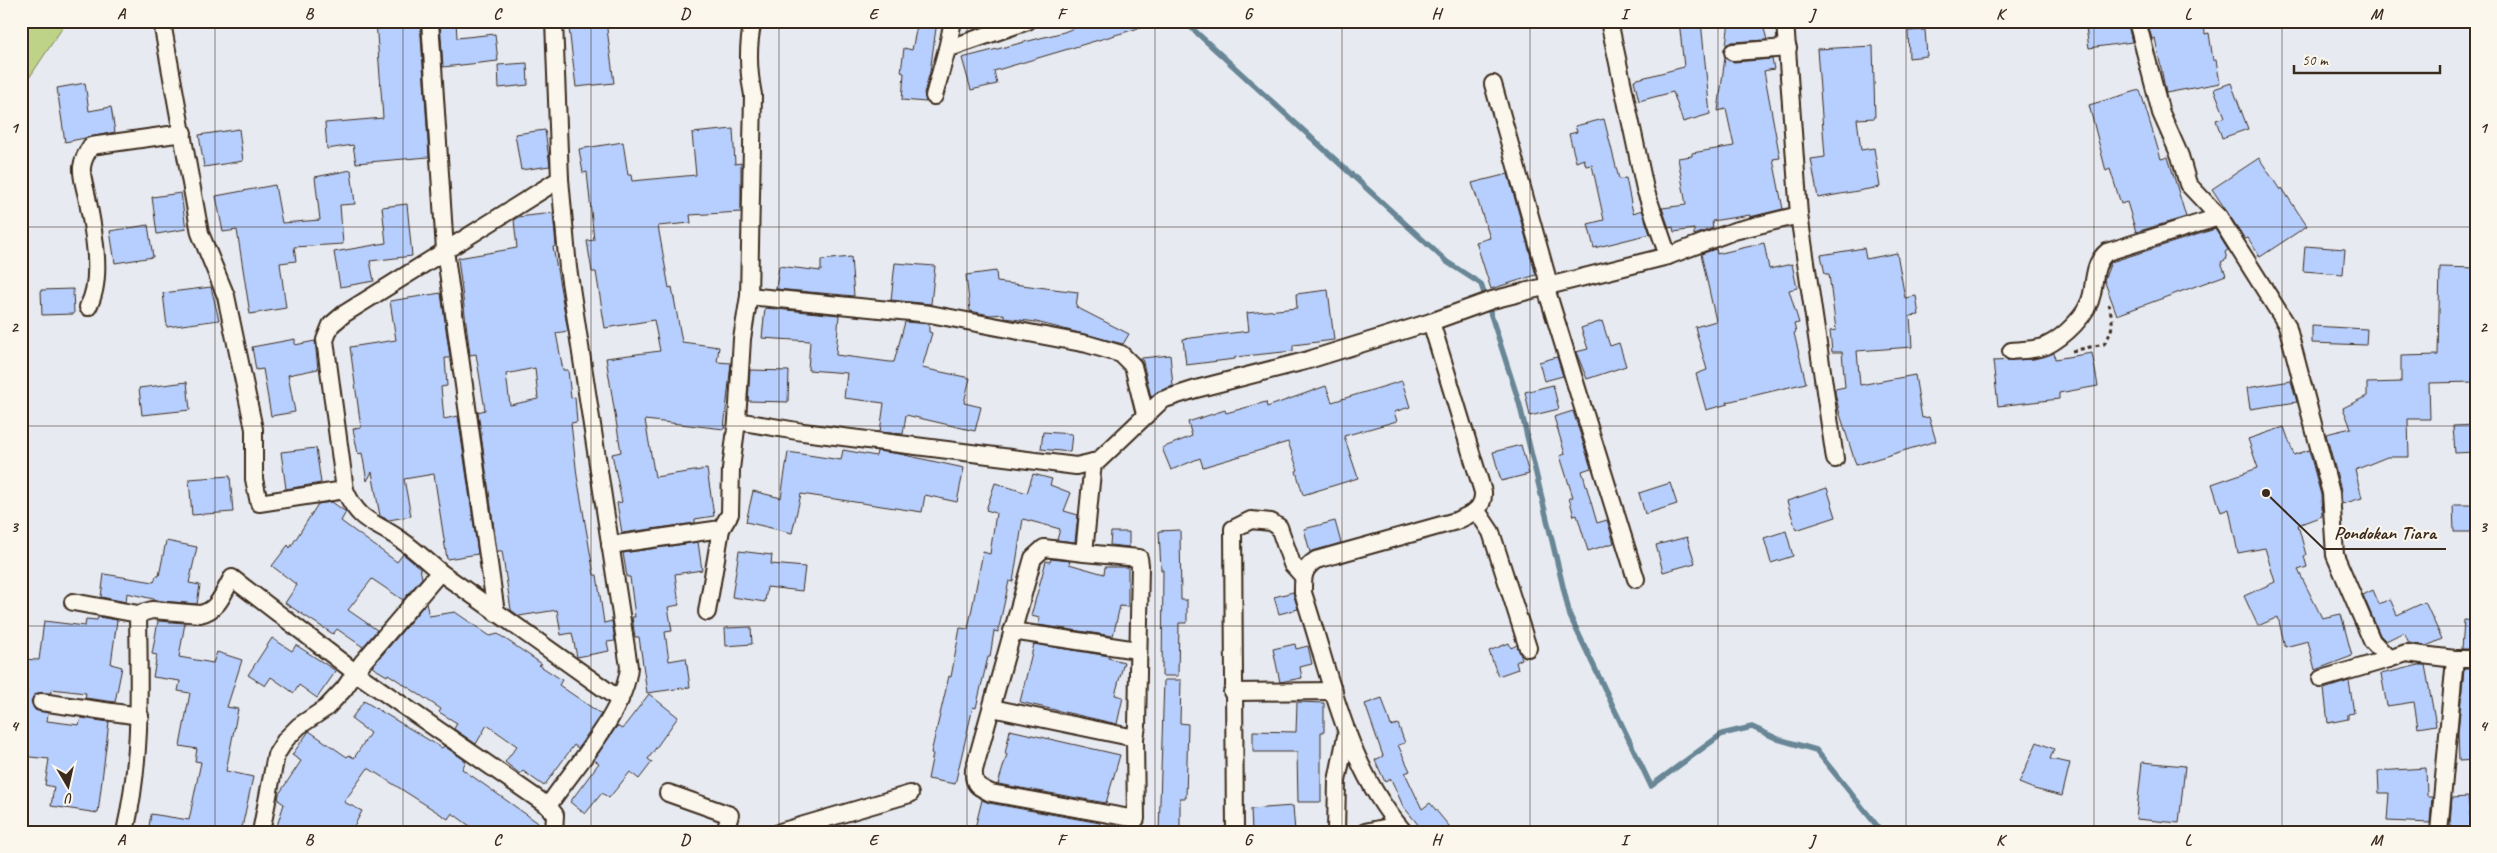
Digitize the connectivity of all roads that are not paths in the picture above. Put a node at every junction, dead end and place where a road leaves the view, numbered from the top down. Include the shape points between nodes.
1 (430, 21) edge
2 (554, 21) edge
3 (752, 21) edge
4 (953, 21) edge
5 (1028, 21) edge
6 (1609, 21) edge
7 (1785, 21) edge
8 (2137, 21) edge
9 (1010, 23) edge
10 (163, 28) dead end
11 (1788, 48) junction
12 (947, 49) junction
13 (1732, 52) dead end
14 (1492, 84) dead end
15 (934, 96) dead end
16 (183, 133) junction
17 (560, 179) junction
18 (1799, 215) junction
19 (2219, 217) junction
20 (445, 250) junction
21 (1668, 256) junction
22 (1547, 285) junction
23 (750, 296) junction
24 (88, 306) dead end
25 (1431, 322) junction
26 (2011, 351) dead end
27 (1145, 414) junction
28 (737, 421) junction
29 (1835, 459) dead end
30 (1093, 462) junction
31 (345, 490) junction
32 (1477, 511) junction
33 (721, 529) junction
34 (610, 545) junction
35 (1084, 553) junction
36 (440, 572) junction
37 (1302, 575) junction
38 (1636, 579) dead end
39 (73, 602) dead end
40 (707, 612) dead end
41 (496, 613) junction
42 (138, 614) junction
43 (1012, 631) junction
44 (1528, 648) dead end
45 (1137, 650) junction
46 (2389, 659) junction
47 (2454, 659) junction
48 (2476, 659) edge
49 (356, 673) junction
50 (2321, 679) dead end
51 (1334, 691) junction
52 (1232, 692) junction
53 (620, 700) junction
54 (41, 702) dead end
55 (992, 708) junction
56 (140, 716) junction
57 (1346, 731) junction
58 (1135, 738) junction
59 (668, 793) dead end
60 (910, 794) dead end
61 (548, 806) junction
62 (1136, 825) edge
63 (1401, 828) edge
64 (125, 832) edge
65 (261, 832) edge
66 (554, 832) edge
67 (725, 832) edge
68 (780, 832) edge
69 (1235, 832) edge
70 (1336, 832) edge
71 (1365, 832) edge
72 (2438, 832) edge

1 - 20 street
2 - 17 street
3 - 23 street via 748,48 753,95
4 - 12 street
5 - 9 street
6 - 21 street via 1645,189
7 - 11 street
8 - 19 street via 2161,113 2188,184
9 - 12 street
10 - 16 street
11 - 13 street
11 - 18 street
12 - 15 street
14 - 22 street
16 - 24 street via 91,146 84,158 81,168 92,222 96,282 95,295
16 - 31 street via 200,233 226,296 254,429 254,479 259,503
17 - 20 street
17 - 34 street via 568,268
18 - 21 street via 1734,231
18 - 29 street
19 - 26 street via 2107,252 2097,264 2092,296 2078,320 2044,346
19 - 46 street via 2287,325 2331,494 2335,556 2372,641
20 - 31 street via 344,314 331,326 325,340
20 - 41 street
21 - 22 street
22 - 25 street via 1485,302
22 - 38 street
23 - 27 street via 930,314 1087,344 1121,354 1133,366
23 - 28 street via 742,339
25 - 27 street via 1305,361 1167,398
25 - 32 street via 1483,492 1483,502
27 - 30 street via 1109,452
28 - 30 street via 1030,461 1076,466
28 - 33 street via 730,514
30 - 35 street
31 - 36 street via 361,516 400,540
32 - 37 street via 1456,521 1316,560
32 - 44 street via 1491,532
33 - 34 street
33 - 40 street
34 - 53 street via 629,666
35 - 43 street via 1052,547 1037,552
35 - 45 street via 1139,558
36 - 41 street
36 - 49 street
37 - 51 street via 1303,593
37 - 52 street via 1292,564 1279,527 1271,522 1251,520 1233,529
39 - 42 street
41 - 53 street
42 - 49 street via 152,610 208,612 215,609 232,578
42 - 56 street
43 - 45 street
43 - 55 street
45 - 58 street
46 - 47 street via 2406,653
46 - 50 street
47 - 48 street
47 - 72 street
49 - 61 street
49 - 65 street via 326,708 286,739 276,755
51 - 52 street
51 - 57 street
52 - 69 street
53 - 61 street
54 - 56 street
55 - 58 street
55 - 62 street via 974,770 976,787 991,794
56 - 64 street via 134,790
57 - 63 street via 1376,794
57 - 70 street via 1337,781
58 - 62 street
59 - 67 street via 730,815
60 - 68 street
61 - 66 street via 555,815
63 - 71 street

